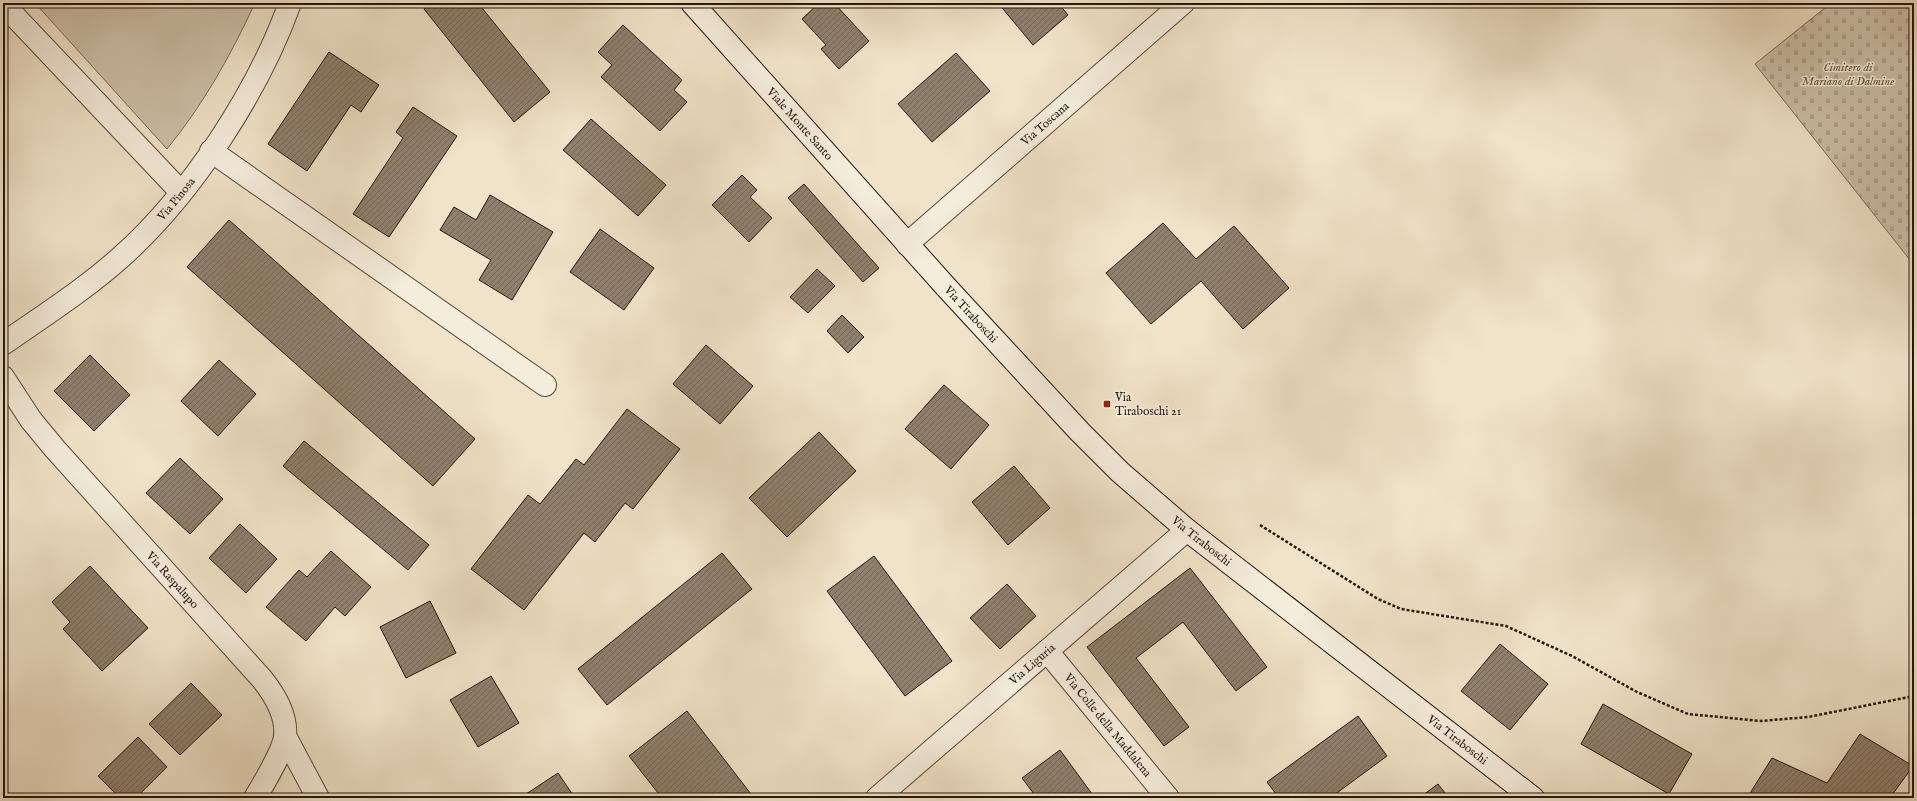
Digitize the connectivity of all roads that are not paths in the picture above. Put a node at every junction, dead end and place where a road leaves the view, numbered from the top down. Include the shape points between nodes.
1 (290, 3) edge
2 (692, 3) edge
3 (1183, 3) edge
4 (3, 4) edge
5 (211, 151) junction
6 (181, 192) junction
7 (907, 244) junction
8 (3, 344) edge
9 (3, 377) edge
10 (545, 385) dead end
11 (1187, 530) junction
12 (1048, 651) junction
13 (285, 736) junction
14 (256, 798) edge
15 (318, 798) edge
16 (877, 798) edge
17 (1168, 798) edge
18 (1533, 798) edge

1 - 5 street, Via Pinosa via 258,76
2 - 7 street, Viale Monte Santo
3 - 7 street, Via Toscana
4 - 6 street
5 - 6 street, Via Pinosa
5 - 10 street
6 - 8 street, Via Pinosa via 148,231 109,268 82,290
7 - 11 street, Via Tiraboschi via 1097,450
9 - 13 street, Via Raspalupo via 31,420 55,449 268,687 280,706
11 - 12 street, Via Liguria
11 - 18 street, Via Tiraboschi
12 - 16 street, Via Liguria
12 - 17 street, Via Colle della Maddalena
13 - 14 street
13 - 15 street

